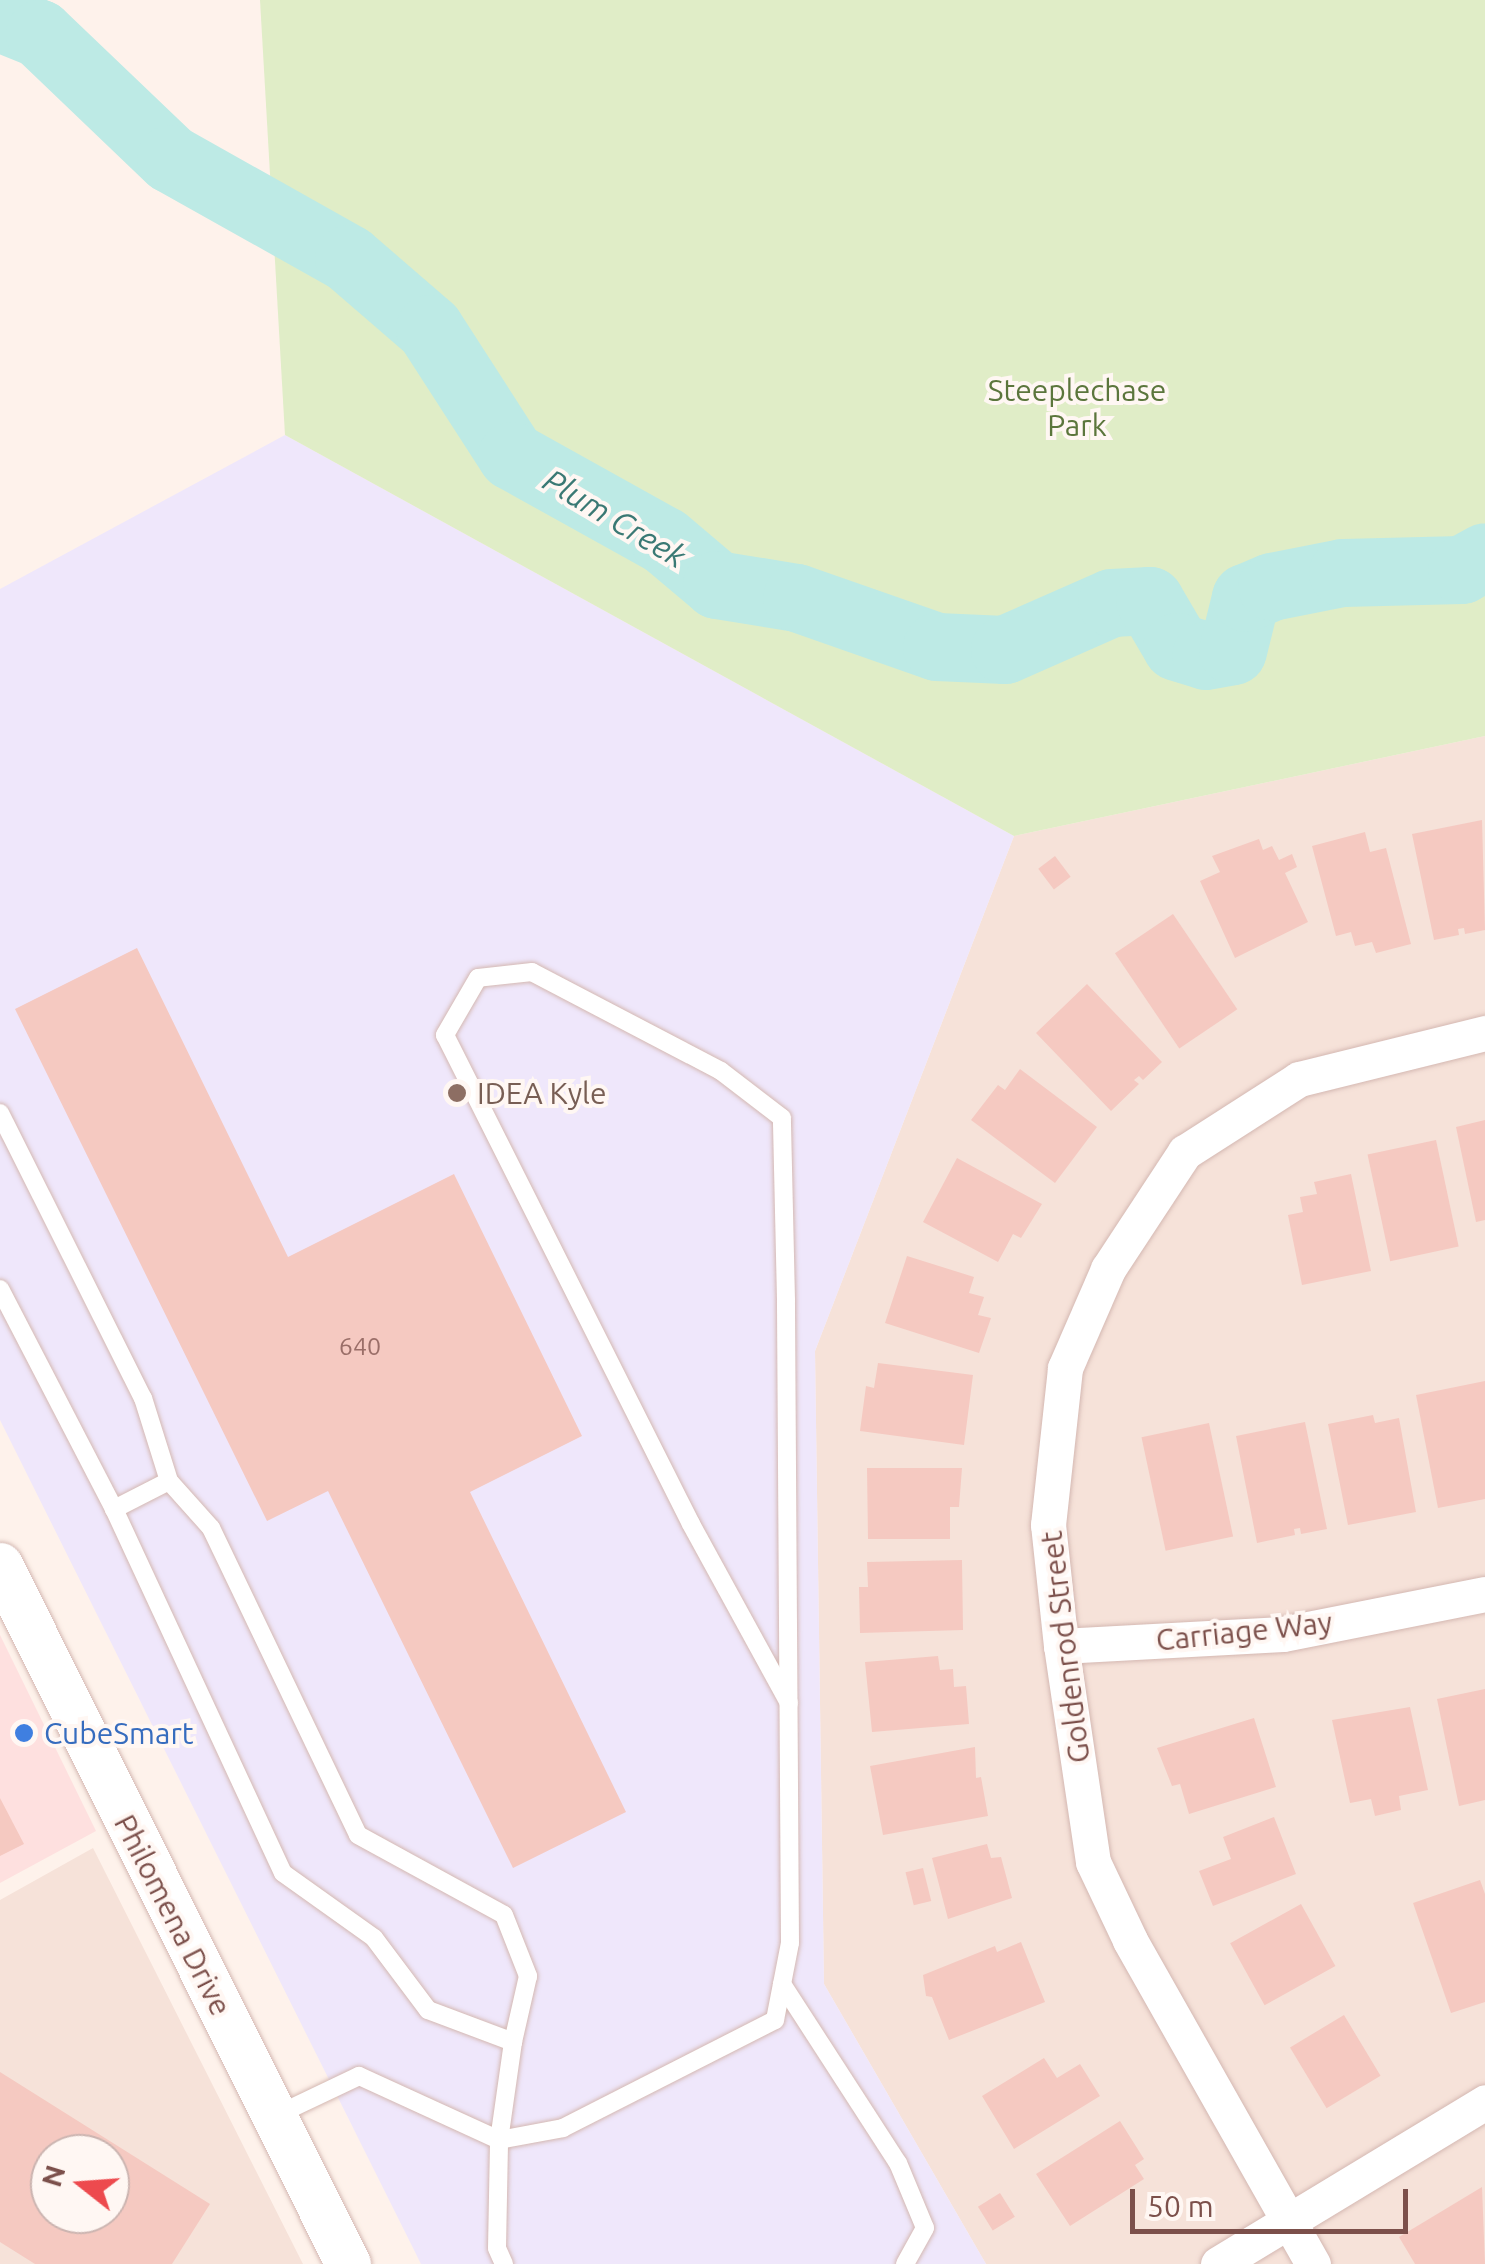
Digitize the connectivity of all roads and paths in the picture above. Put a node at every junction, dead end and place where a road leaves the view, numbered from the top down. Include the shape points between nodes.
1 (1485, 1032) edge
2 (0, 1113) edge
3 (0, 1289) edge
4 (169, 1480) junction
5 (114, 1510) junction
6 (0, 1566) edge
7 (1485, 1594) edge
8 (1060, 1646) junction
9 (788, 1703) junction
10 (782, 1984) junction
11 (513, 2042) junction
12 (1485, 2102) edge
13 (274, 2116) junction
14 (499, 2140) junction
15 (1289, 2222) junction
16 (348, 2264) edge
17 (504, 2264) edge
18 (905, 2264) edge
19 (1218, 2264) edge
20 (1313, 2264) edge

1 - 8 street, Goldenrod Street via 1298,1079 1185,1152 1108,1269 1065,1368 1048,1524
2 - 4 lane via 143,1398
3 - 5 lane
4 - 5 lane
4 - 11 lane via 210,1528 358,1835 504,1914 528,1976
5 - 11 lane via 284,1873 374,1938 428,2010
6 - 13 street, Philomena Drive
7 - 8 street, Carriage Way via 1283,1634
8 - 15 street, Goldenrod Street via 1093,1862
9 - 9 lane via 782,1118 721,1071 532,972 478,978 445,1036
9 - 10 lane via 790,1944
10 - 14 lane via 775,2020 563,2128
10 - 18 lane via 898,2163 925,2228
11 - 14 lane
12 - 15 street
13 - 14 lane via 359,2076
13 - 16 street, Philomena Drive
14 - 17 lane via 497,2248
15 - 19 street
15 - 20 street, Goldenrod Street

